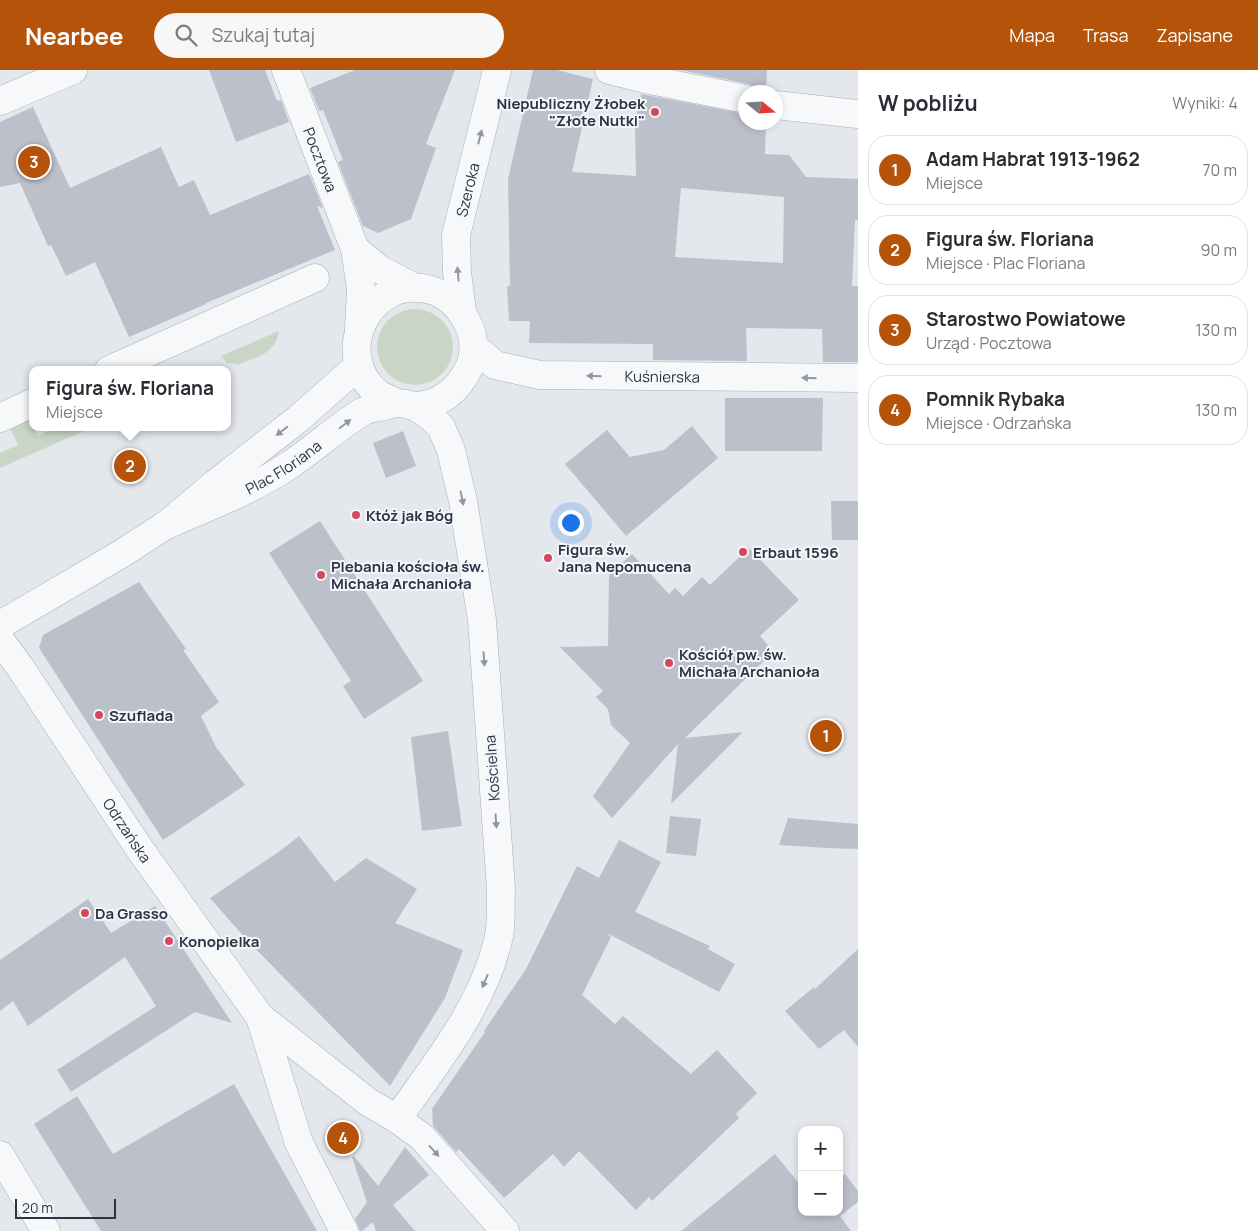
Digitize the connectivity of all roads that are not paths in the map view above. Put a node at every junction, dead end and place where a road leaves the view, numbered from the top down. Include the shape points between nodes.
1 (73, 70) edge
2 (286, 70) edge
3 (497, 70) edge
4 (609, 70) edge
5 (738, 97) edge
6 (0, 101) edge
7 (783, 106) edge
8 (858, 114) edge
9 (355, 248) junction
10 (315, 278) dead end
11 (415, 288) junction
12 (462, 312) junction
13 (359, 329) junction
14 (474, 347) junction
15 (359, 365) junction
16 (117, 366) edge
17 (858, 378) edge
18 (406, 404) junction
19 (29, 405) edge
20 (0, 418) edge
21 (166, 525) junction
22 (0, 624) edge
23 (0, 640) edge
24 (260, 1017) junction
25 (397, 1119) junction
26 (0, 1155) edge
27 (46, 1231) edge
28 (344, 1231) edge
29 (505, 1231) edge

1 - 6 street
2 - 9 street, Pocztowa
12 -> 3 street, Szeroka via 456,235
4 - 5 street
7 - 8 street
9 - 11 street, Pocztowa via 379,269
9 - 13 street, Pocztowa via 360,289
10 - 16 street
11 - 12 street via 433,291 450,299
11 - 13 street via 396,291 380,299 367,312
12 - 14 street via 471,329
13 - 15 street via 356,347
17 -> 14 street, Kuśnierska via 540,375 495,365
14 - 18 street via 471,365 449,394 433,403
15 - 18 street via 367,382 380,395
15 -> 21 street, Plac Floriana
21 -> 18 street, Plac Floriana via 287,467 364,410
18 -> 25 street, Kościelna via 430,416 441,427 451,450 463,501 482,620 500,889 500,934 486,980 461,1026
19 - 20 street
21 - 22 street, Plac Floriana
23 - 24 street, Odrzańska via 139,848
24 - 25 street, Odrzańska via 368,1102
24 - 28 street, Odrzańska via 299,1143
25 -> 29 street, Odrzańska via 422,1137
26 - 27 street

